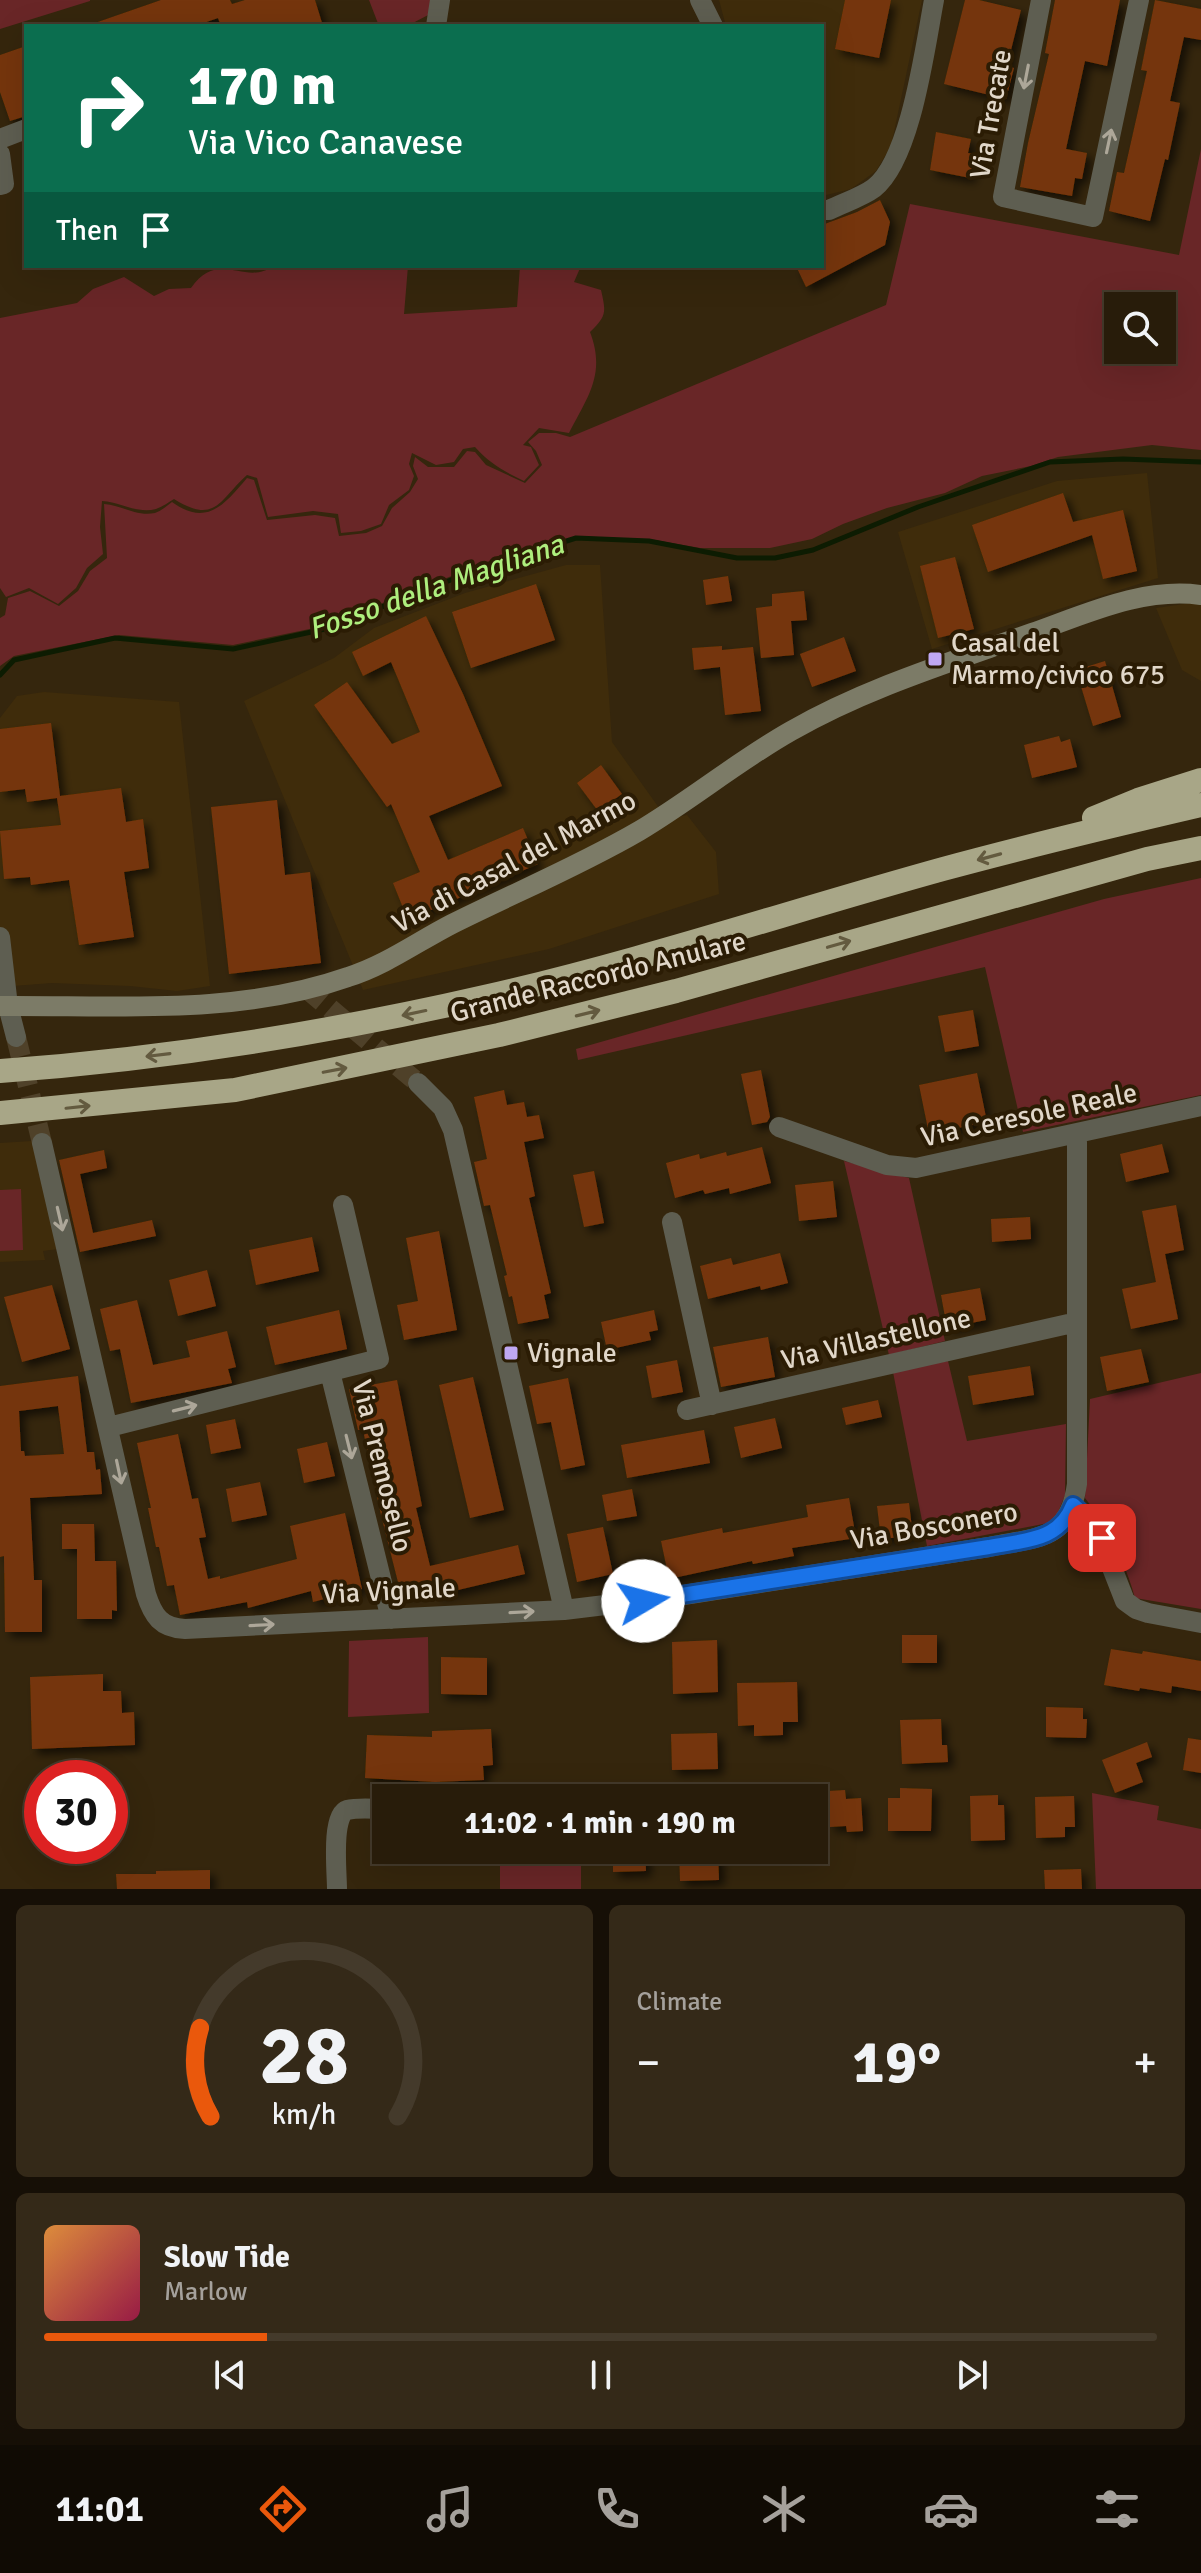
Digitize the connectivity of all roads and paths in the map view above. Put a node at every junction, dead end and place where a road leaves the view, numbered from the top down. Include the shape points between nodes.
1 (440, 0) edge
2 (700, 0) edge
3 (934, 0) edge
4 (1041, 0) edge
5 (1139, 0) edge
6 (436, 24) edge
7 (712, 24) edge
8 (24, 130) edge
9 (0, 139) edge
10 (0, 154) edge
11 (0, 185) edge
12 (824, 210) edge
13 (1201, 595) edge
14 (1201, 780) edge
15 (1201, 805) edge
16 (1035, 844) junction
17 (1201, 848) edge
18 (0, 937) edge
19 (4, 1006) edge
20 (16, 1037) tunnel mouth
21 (0, 1071) edge
22 (418, 1083) tunnel mouth
23 (1201, 1106) edge
24 (0, 1113) edge
25 (779, 1127) dead end
26 (1077, 1134) junction
27 (42, 1143) tunnel mouth
28 (343, 1205) dead end
29 (672, 1222) dead end
30 (1077, 1322) junction
31 (330, 1372) junction
32 (712, 1405) junction
33 (687, 1410) dead end
34 (109, 1427) junction
35 (1073, 1505) junction
36 (564, 1610) junction
37 (391, 1619) junction
38 (1201, 1623) edge
39 (372, 1809) edge
40 (337, 1889) edge

1 - 6 street
2 - 7 street
3 - 12 street via 908,128 895,162 874,187
4 -> 5 street, Via Trecate via 1003,197 1093,217
8 - 9 street
10 - 11 street
13 - 19 main road, Via di Casal del Marmo via 1162,593 1115,604 846,703 790,731 590,859 347,978 253,1001
14 - 16 highway via 1138,800
15 - 16 highway, Grande Raccordo Anulare
16 -> 21 highway, Grande Raccordo Anulare via 492,996 227,1046
24 -> 17 highway, Grande Raccordo Anulare via 235,1090 485,1038
18 - 19 street
19 - 20 street
22 - 36 street via 443,1108 453,1130
23 - 26 street, Via Ceresole Reale
25 - 26 street, Via Ceresole Reale via 905,1168
26 - 30 street
27 -> 34 street, Via Vignale
28 - 31 street, Via Premosello via 379,1359
29 - 32 street
30 - 32 street, Via Villastellone
30 - 35 street via 1078,1470
34 -> 31 street, Via Premosello
31 -> 37 street, Via Premosello
32 - 33 street, Via Villastellone
34 -> 37 street, Via Vignale via 146,1594 165,1625 185,1629
35 - 36 street, Via Bosconero via 1056,1531 1041,1537
35 - 38 street via 1096,1527 1125,1601 1148,1613
37 -> 36 street, Via Vignale
39 - 40 street via 347,1810 340,1816

